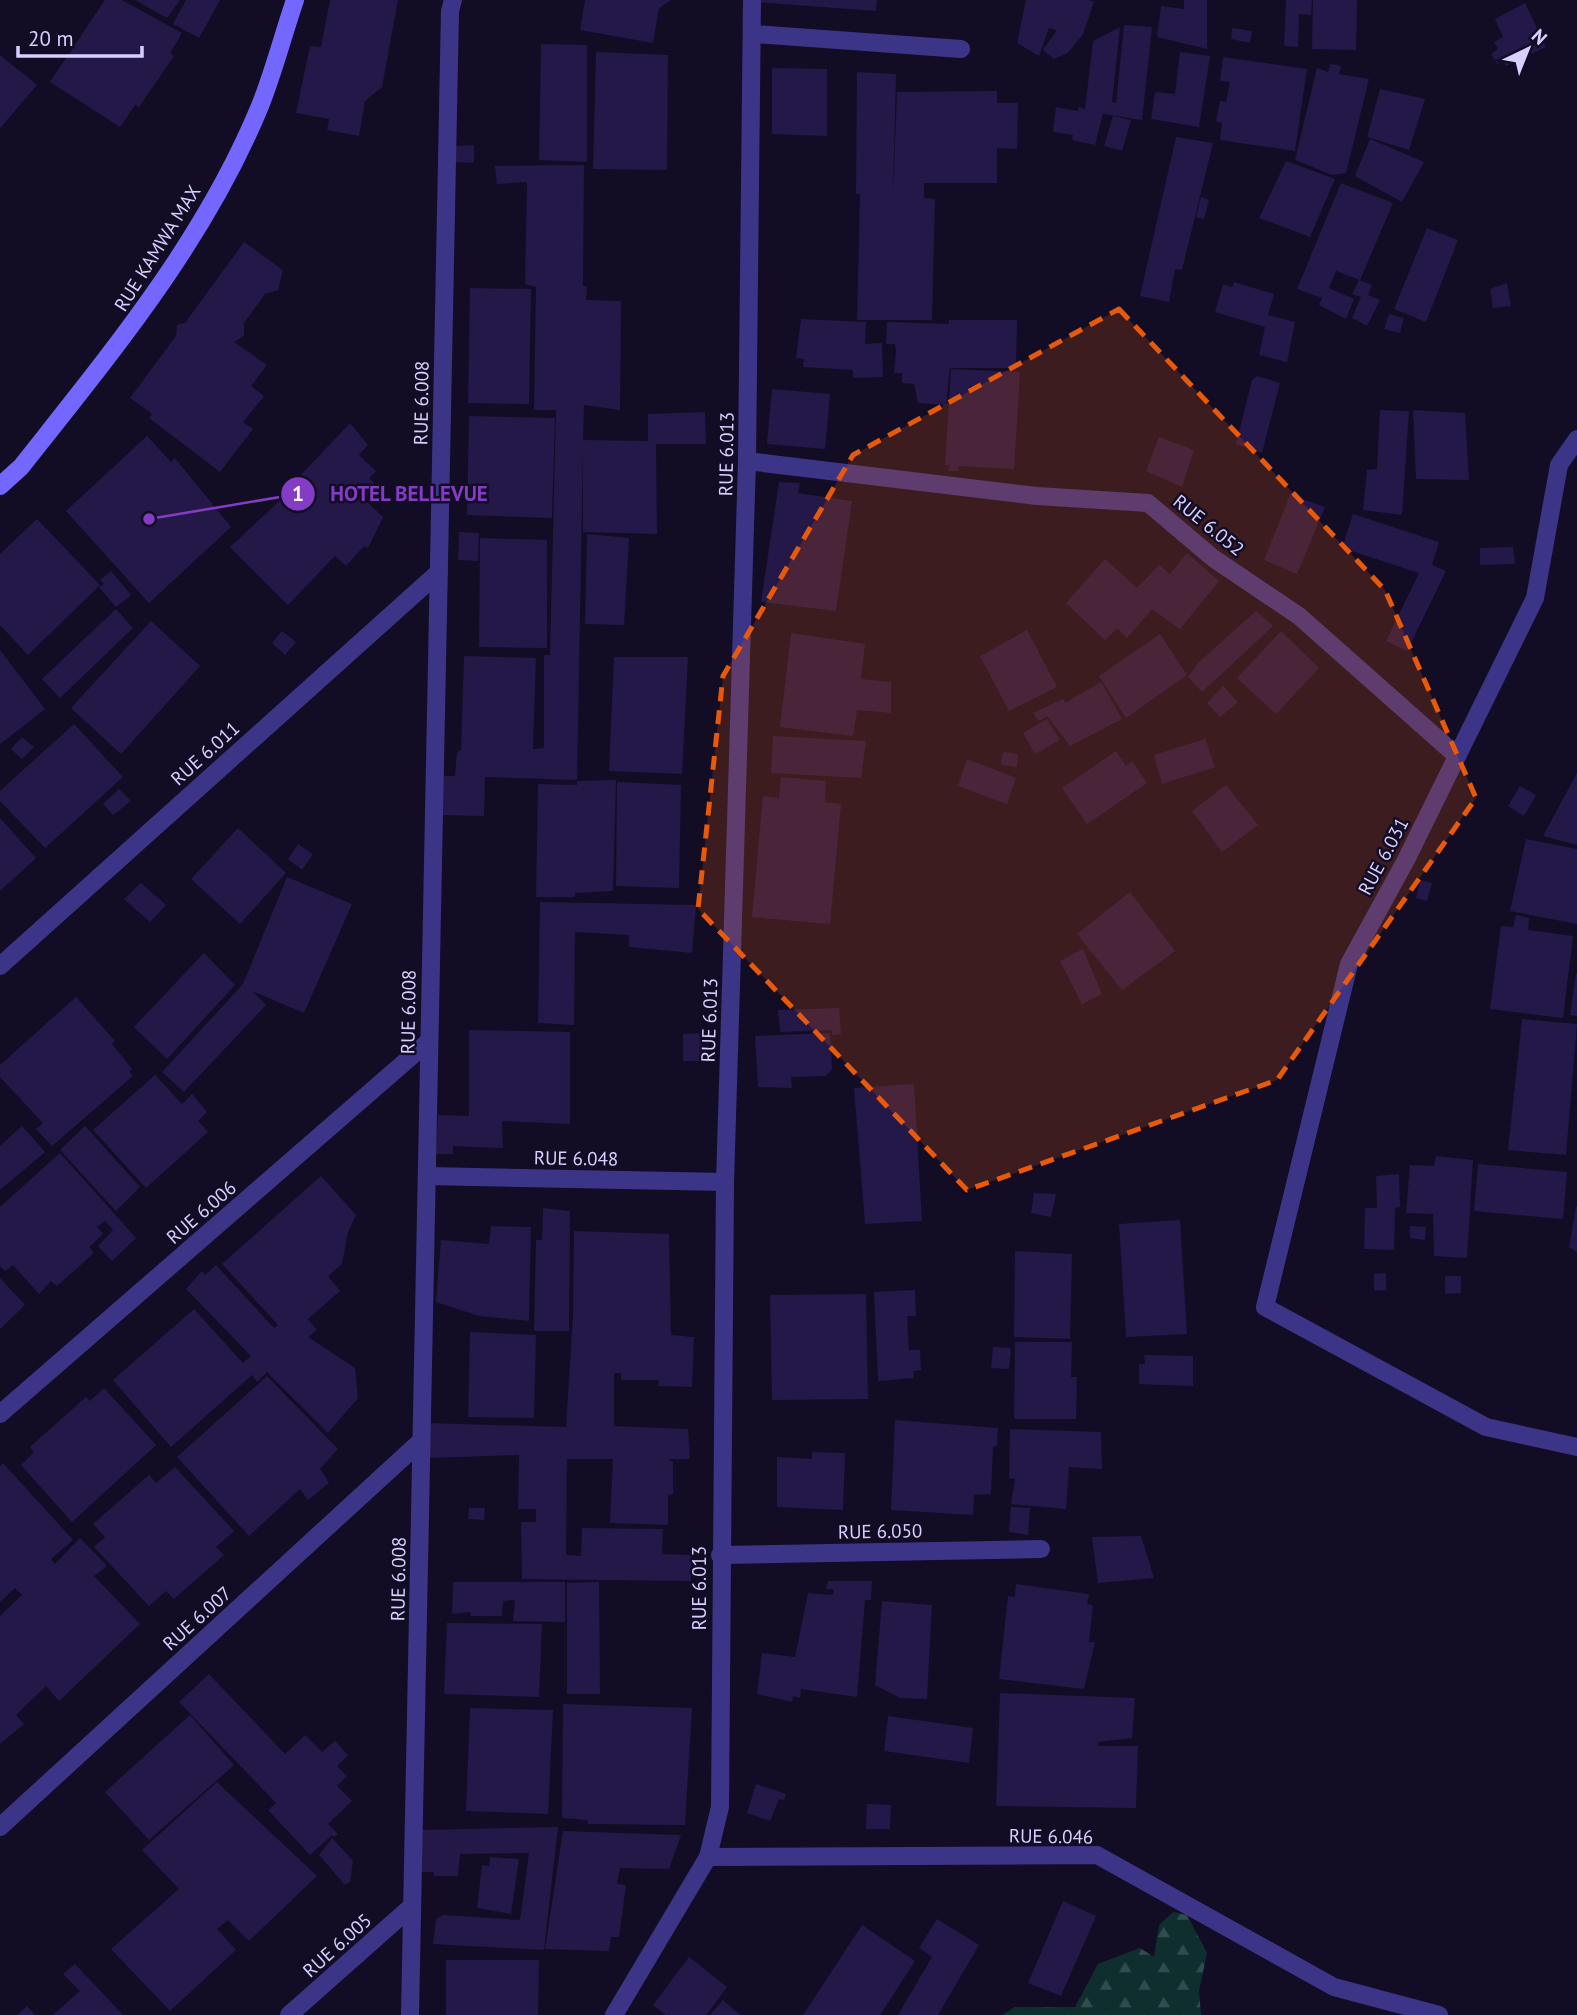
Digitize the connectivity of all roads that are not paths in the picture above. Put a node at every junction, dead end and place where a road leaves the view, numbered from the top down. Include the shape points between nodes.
1 (295, 0) edge
2 (752, 0) edge
3 (452, 5) edge
4 (754, 34) junction
5 (961, 49) dead end
6 (1577, 439) edge
7 (747, 461) junction
8 (0, 486) edge
9 (439, 572) junction
10 (1457, 756) junction
11 (0, 966) edge
12 (429, 1041) junction
13 (427, 1176) junction
14 (725, 1182) junction
15 (0, 1414) edge
16 (421, 1441) junction
17 (1577, 1447) edge
18 (1041, 1549) dead end
19 (720, 1555) junction
20 (0, 1827) edge
21 (708, 1857) junction
22 (412, 1906) junction
23 (289, 2015) edge
24 (410, 2015) edge
25 (614, 2015) edge
26 (1439, 2015) edge

1 - 8 main road, RUE KAMWA MAX via 260,106 210,206 149,306 21,467
2 - 4 street, RUE 6.013
3 - 9 street, RUE 6.008
4 - 5 street
4 - 7 street, RUE 6.013
6 - 10 street, RUE 6.031 via 1559,465 1535,597
7 - 10 street, RUE 6.052 via 1037,496 1148,503 1213,558 1299,616
7 - 14 street, RUE 6.013
9 - 11 street, RUE 6.011
9 - 12 street, RUE 6.008
10 - 17 street, RUE 6.031 via 1349,964 1265,1307 1486,1427
12 - 13 street, RUE 6.008
12 - 15 street, RUE 6.006
13 - 14 street, RUE 6.048
13 - 16 street, RUE 6.008
14 - 19 street, RUE 6.013
16 - 20 street, RUE 6.007
16 - 22 street, RUE 6.008
18 - 19 street, RUE 6.050
19 - 21 street, RUE 6.013 via 720,1807
21 - 25 street, RUE 6.013
21 - 26 street, RUE 6.046 via 1097,1855 1334,1987
22 - 23 street, RUE 6.005
22 - 24 street, RUE 6.008

